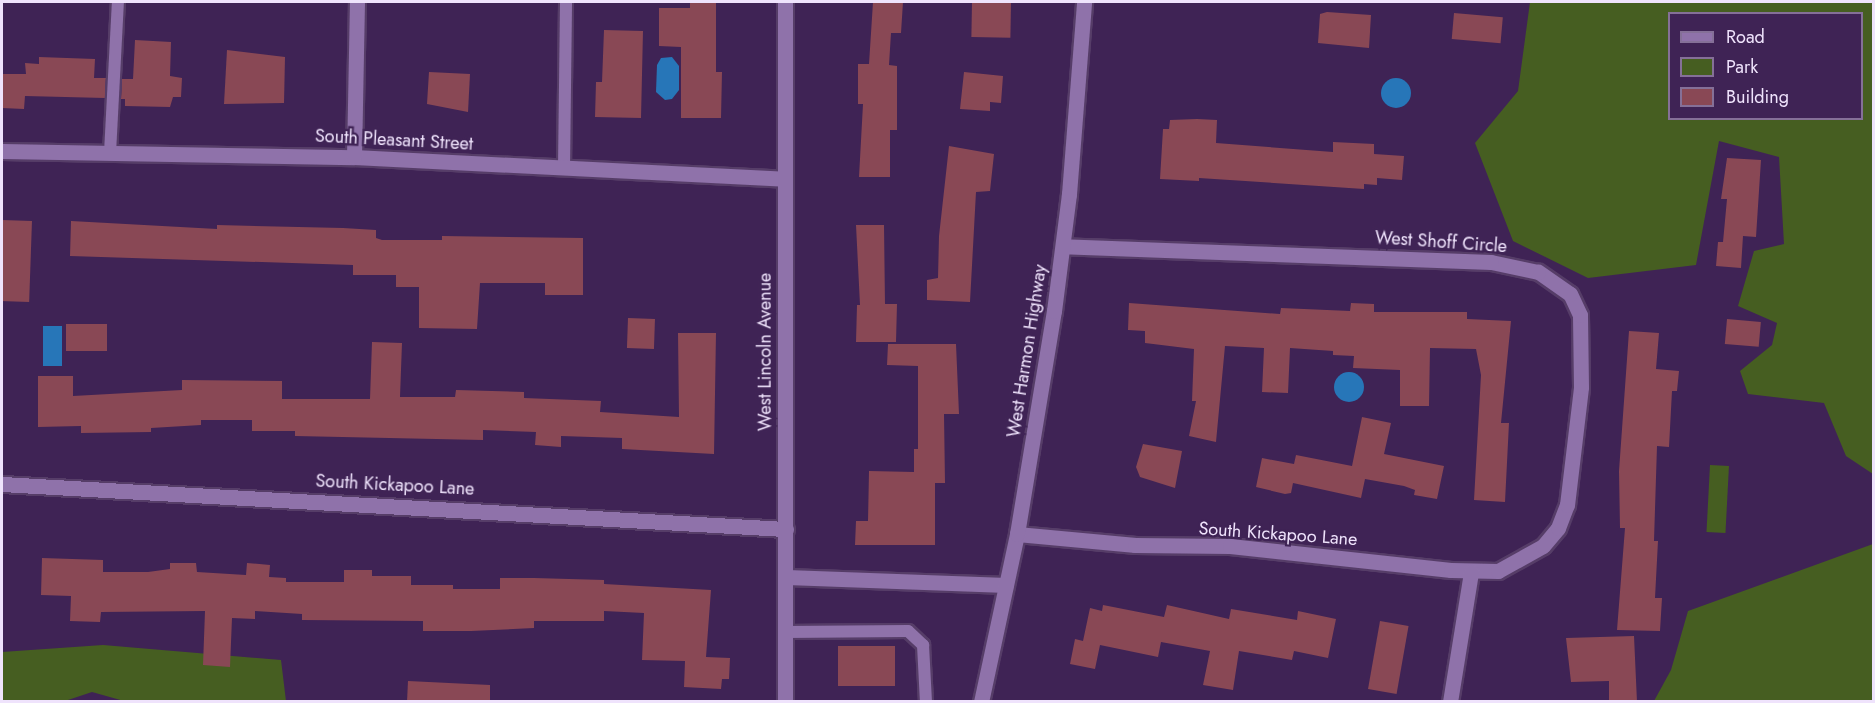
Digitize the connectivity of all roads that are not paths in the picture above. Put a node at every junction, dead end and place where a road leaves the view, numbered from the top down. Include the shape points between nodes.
1 (118, 2) edge
2 (357, 2) edge
3 (566, 2) edge
4 (785, 2) edge
5 (1084, 2) edge
6 (2, 151) edge
7 (110, 153) junction
8 (354, 157) junction
9 (564, 168) junction
10 (784, 179) junction
11 (1063, 246) junction
12 (2, 484) edge
13 (786, 529) junction
14 (1017, 534) junction
15 (1532, 553) joint
16 (1471, 572) junction
17 (787, 577) junction
18 (1006, 585) junction
19 (785, 632) junction
20 (785, 702) edge
21 (926, 702) edge
22 (981, 702) edge
23 (1450, 702) edge

1 - 7 lane
2 - 8 street
3 - 9 lane
4 - 10 street, West Lincoln Avenue
5 - 11 street, West Harmon Highway
6 - 7 street, South Pleasant Street
7 - 8 street, South Pleasant Street
8 - 9 street, South Pleasant Street
9 - 10 street, South Pleasant Street
10 - 13 street, West Lincoln Avenue
11 - 14 street, West Harmon Highway
11 - 15 street, West Shoff Circle via 1458,260 1538,272 1570,294 1580,315 1583,342 1567,505 1558,528
12 - 13 street, South Kickapoo Lane
13 - 17 street, West Lincoln Avenue
14 - 16 street, South Kickapoo Lane via 1135,545 1272,549
14 - 18 street, West Harmon Highway
15 - 16 street, South Kickapoo Lane via 1498,571
16 - 23 street
17 - 18 street
17 - 19 street, West Lincoln Avenue
18 - 22 street, West Harmon Highway
19 - 20 street, West Lincoln Avenue
19 - 21 lane via 908,631 923,645

